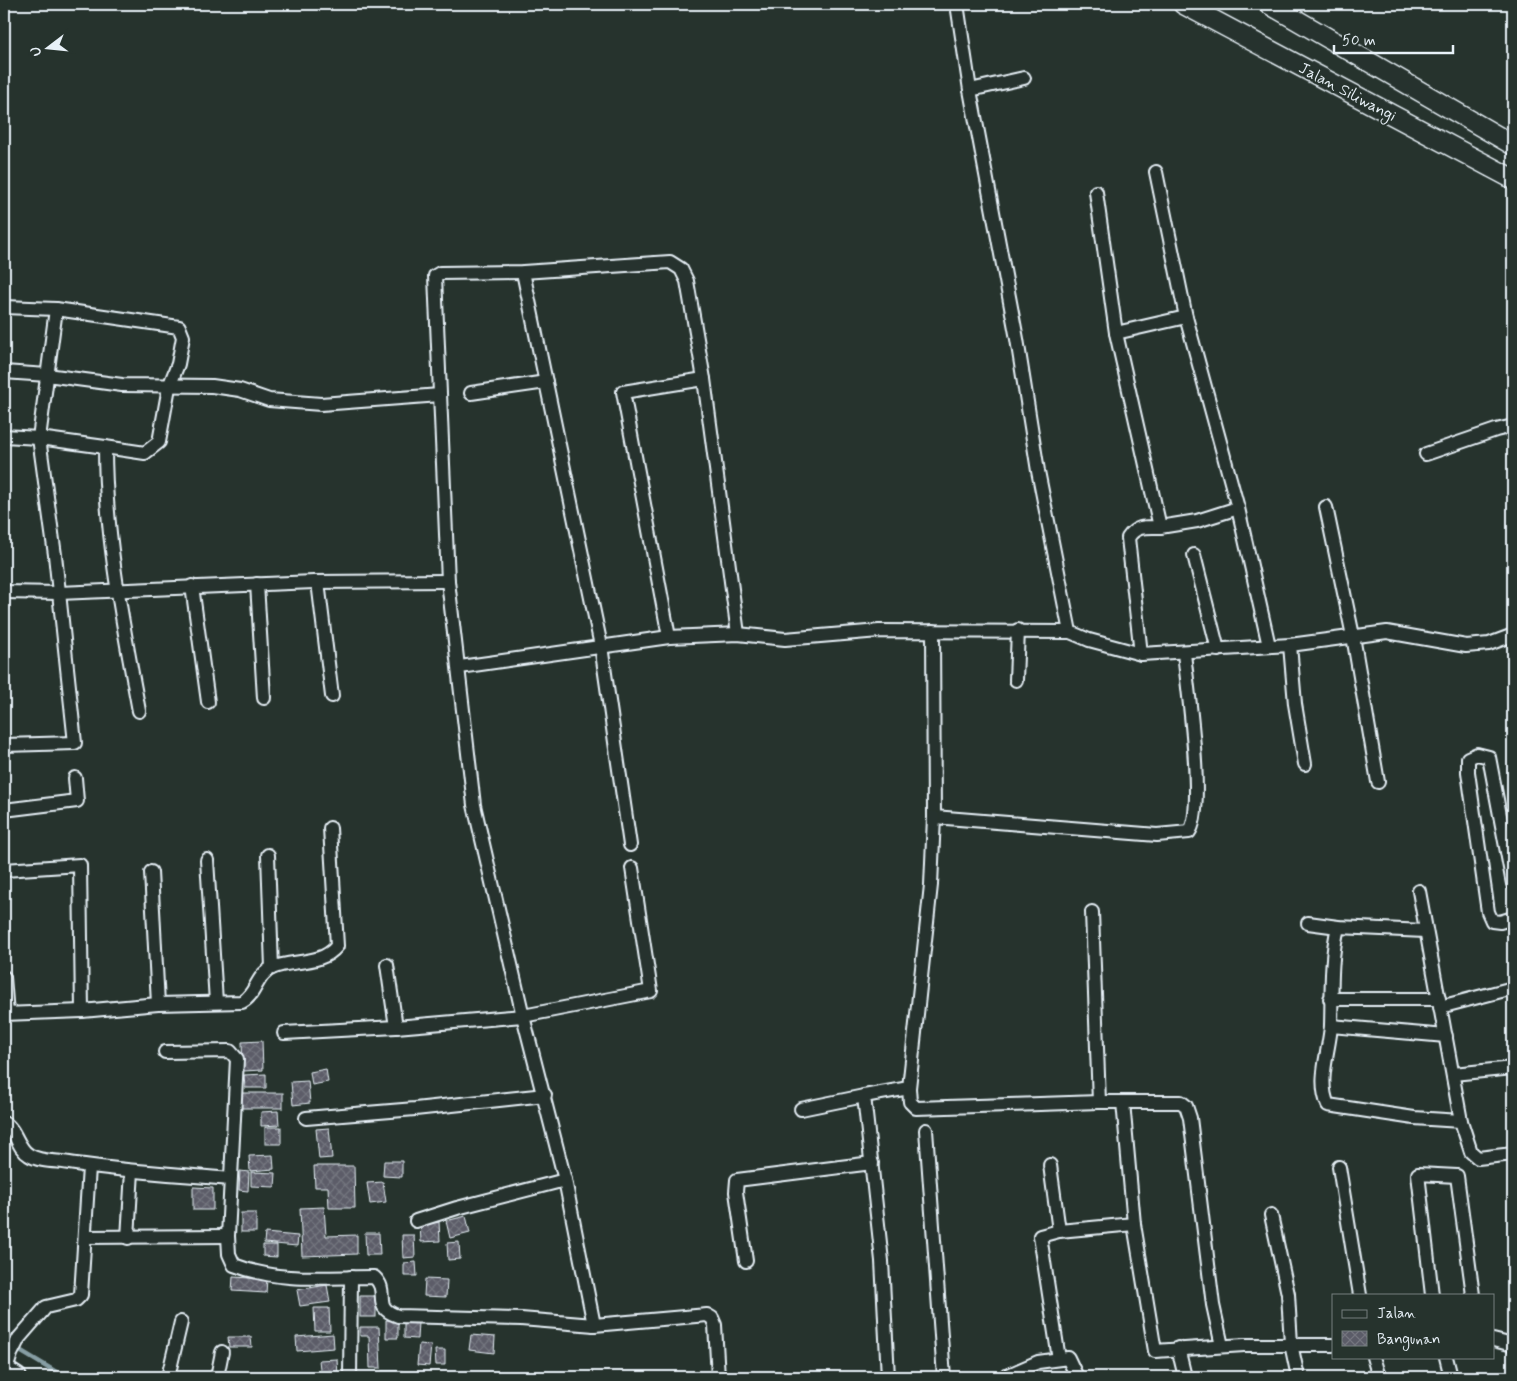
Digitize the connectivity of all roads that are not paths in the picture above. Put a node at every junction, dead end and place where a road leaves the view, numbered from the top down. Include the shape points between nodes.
1 (957, 4) edge
2 (1183, 4) edge
3 (1269, 4) edge
4 (1024, 78) dead end
5 (970, 90) junction
6 (1513, 145) edge
7 (1156, 172) dead end
8 (1513, 179) edge
9 (1096, 192) dead end
10 (523, 272) junction
11 (4, 307) edge
12 (56, 309) junction
13 (1186, 317) junction
14 (1116, 334) junction
15 (4, 372) edge
16 (47, 375) junction
17 (704, 379) junction
18 (546, 382) junction
19 (169, 387) junction
20 (471, 393) dead end
21 (440, 395) junction
22 (1513, 426) edge
23 (4, 436) edge
24 (39, 438) junction
25 (104, 447) junction
26 (1426, 454) dead end
27 (1326, 506) dead end
28 (1238, 508) junction
29 (1160, 527) junction
30 (1194, 555) dead end
31 (448, 581) junction
32 (318, 582) junction
33 (257, 584) junction
34 (192, 586) junction
35 (117, 591) junction
36 (4, 593) edge
37 (60, 593) junction
38 (1018, 630) junction
39 (933, 631) junction
40 (1070, 632) junction
41 (738, 634) junction
42 (1513, 635) edge
43 (1353, 636) junction
44 (669, 637) junction
45 (1290, 645) junction
46 (601, 646) junction
47 (1269, 646) junction
48 (1218, 650) junction
49 (1184, 653) junction
50 (1141, 654) junction
51 (460, 668) junction
52 (1016, 680) dead end
53 (332, 696) dead end
54 (264, 698) dead end
55 (208, 702) dead end
56 (139, 711) dead end
57 (4, 745) edge
58 (1305, 764) dead end
59 (75, 778) dead end
60 (1378, 782) dead end
61 (4, 810) edge
62 (934, 817) junction
63 (330, 828) dead end
64 (630, 845) dead end
65 (268, 855) dead end
66 (207, 860) dead end
67 (632, 868) dead end
68 (4, 870) edge
69 (151, 872) dead end
70 (1513, 884) edge
71 (1419, 891) dead end
72 (1092, 912) dead end
73 (1513, 918) edge
74 (1308, 923) dead end
75 (1338, 927) junction
76 (1425, 931) junction
77 (387, 965) dead end
78 (272, 968) junction
79 (4, 977) edge
80 (1513, 988) edge
81 (1330, 999) junction
82 (216, 1002) junction
83 (1440, 1003) junction
84 (158, 1004) junction
85 (82, 1011) junction
86 (5, 1014) edge
87 (523, 1016) junction
88 (1330, 1026) junction
89 (396, 1028) junction
90 (284, 1033) dead end
91 (1446, 1036) junction
92 (165, 1052) dead end
93 (1513, 1068) edge
94 (1454, 1074) junction
95 (908, 1088) junction
96 (545, 1095) junction
97 (864, 1096) junction
98 (1099, 1102) junction
99 (1123, 1102) junction
100 (801, 1109) dead end
101 (306, 1118) dead end
102 (1462, 1121) junction
103 (4, 1123) edge
104 (926, 1130) dead end
105 (1513, 1154) edge
106 (872, 1163) junction
107 (1050, 1165) dead end
108 (89, 1167) junction
109 (1339, 1167) dead end
110 (132, 1170) junction
111 (230, 1179) junction
112 (565, 1180) junction
113 (1271, 1216) dead end
114 (416, 1221) dead end
115 (1134, 1224) junction
116 (1059, 1231) junction
117 (228, 1236) junction
118 (85, 1237) junction
119 (128, 1238) junction
120 (746, 1261) dead end
121 (352, 1277) junction
122 (1360, 1294) edge
123 (1432, 1294) edge
124 (1473, 1294) edge
125 (181, 1322) dead end
126 (594, 1325) junction
127 (1494, 1340) edge
128 (1290, 1344) junction
129 (1332, 1344) edge
130 (1513, 1345) edge
131 (1222, 1346) junction
132 (1178, 1348) junction
133 (222, 1352) dead end
134 (1374, 1358) edge
135 (1446, 1358) edge
136 (1059, 1359) junction
137 (8, 1369) edge
138 (168, 1377) edge
139 (217, 1377) edge
140 (350, 1377) edge
141 (718, 1377) edge
142 (888, 1377) edge
143 (944, 1377) edge
144 (1004, 1377) edge
145 (1077, 1377) edge
146 (1185, 1377) edge
147 (1298, 1377) edge
148 (1379, 1377) edge
149 (1451, 1377) edge

1 - 5 street
2 - 8 main road, Jalan Siliwangi
3 - 6 main road, Jalan Siliwangi
4 - 5 street
5 - 40 street
7 - 13 street
9 - 14 street
10 - 17 street via 670,262 681,269 687,281
10 - 18 street
10 - 21 street via 440,273 435,276
11 - 12 street
12 - 16 street
12 - 19 street via 179,327 183,337
13 - 14 street
13 - 28 street
14 - 29 street
15 - 16 street
16 - 19 street via 122,385
16 - 24 street
17 - 41 street
17 - 44 street via 623,392
18 - 20 street
18 - 46 street
19 - 21 street via 212,386 240,390 268,400 322,404
19 - 25 street via 159,442 152,449 145,453
21 - 31 street
22 - 26 street
23 - 24 street
24 - 25 street
24 - 37 street
25 - 35 street
27 - 43 street
28 - 29 street via 1197,521
28 - 47 street
29 - 50 street via 1141,527 1132,531 1128,538
30 - 48 street
31 - 32 street
31 - 51 street
32 - 33 street
32 - 53 street
33 - 34 street
33 - 54 street
34 - 35 street
34 - 55 street
35 - 37 street
35 - 56 street
36 - 37 street
37 - 57 street via 75,743
38 - 39 street
38 - 40 street
38 - 52 street
39 - 41 street via 879,631 785,639
39 - 62 street
40 - 50 street
41 - 44 street
42 - 43 street via 1488,644 1466,646 1387,632
43 - 45 street
43 - 60 street
44 - 46 street
45 - 47 street
45 - 58 street
46 - 51 street
46 - 64 street
47 - 48 street
48 - 49 street
49 - 50 street
49 - 62 street via 1196,778 1195,820 1189,832 1157,835
51 - 87 street via 474,805
59 - 61 street via 77,801
62 - 95 street via 931,885
63 - 78 street via 337,946 326,957
65 - 78 street
66 - 82 street
67 - 87 street via 651,991
68 - 85 street via 80,865
69 - 84 street
70 - 73 street via 1489,757 1478,754 1468,758 1468,772 1488,912 1496,922
71 - 76 street
72 - 98 street
74 - 75 street
75 - 76 street
75 - 81 street
76 - 83 street
77 - 89 street
78 - 82 street via 257,981 248,999
79 - 86 street
80 - 83 street
81 - 83 street
81 - 88 street
82 - 84 street
83 - 91 street
84 - 85 street
85 - 86 street
87 - 89 street
87 - 96 street
88 - 91 street
88 - 102 street via 1323,1088 1328,1106
89 - 90 street
91 - 94 street
92 - 111 street via 230,1051 235,1054 236,1104
93 - 94 street
94 - 102 street
95 - 97 street
95 - 98 street via 910,1102 916,1108
96 - 101 street
96 - 112 street
97 - 100 street
97 - 106 street
98 - 99 street
99 - 115 street
99 - 131 street via 1181,1102 1188,1110 1212,1305
102 - 105 street via 1471,1152 1478,1158
103 - 108 street via 29,1156
104 - 143 street
106 - 120 street via 738,1180 736,1187
106 - 142 street via 882,1261
107 - 116 street
108 - 110 street
108 - 118 street
109 - 122 street
110 - 111 street
110 - 119 street
111 - 117 street
112 - 114 street
112 - 126 street
113 - 128 street via 1288,1294
115 - 116 street
115 - 132 street via 1155,1351
116 - 136 street via 1040,1236
117 - 119 street
117 - 121 street via 229,1254 234,1265 257,1274 299,1279
118 - 119 street
118 - 137 street via 79,1298 46,1308 18,1340
121 - 126 street via 374,1277 378,1280 382,1308 398,1316 521,1319
121 - 140 street
123 - 124 street via 1418,1174 1457,1176
125 - 138 street
126 - 141 street via 707,1315 715,1325
127 - 130 street
128 - 129 street
128 - 131 street
128 - 147 street
131 - 132 street
132 - 146 street
133 - 139 street
134 - 148 street
135 - 149 street
136 - 144 street via 1038,1362
136 - 145 street via 1068,1358

